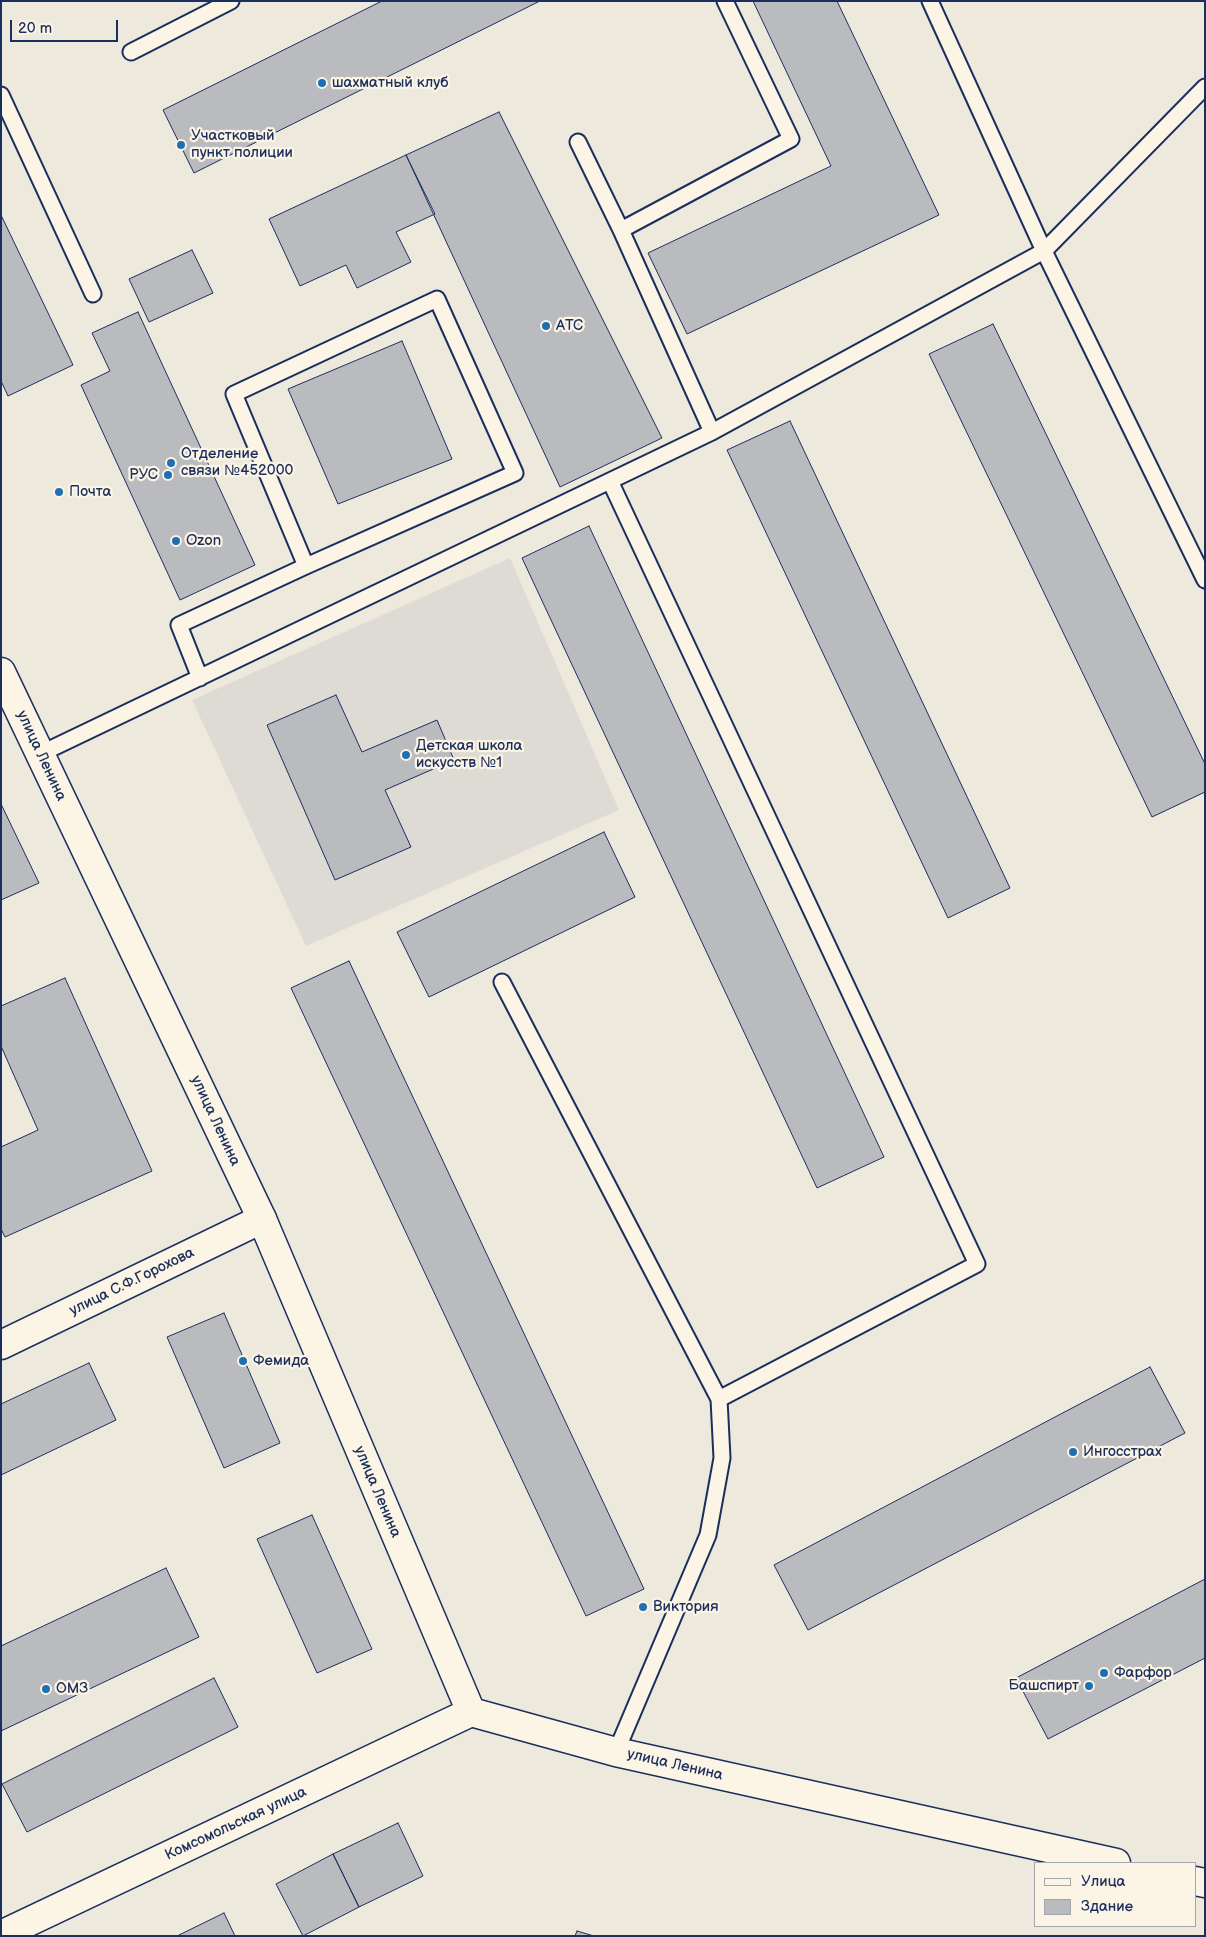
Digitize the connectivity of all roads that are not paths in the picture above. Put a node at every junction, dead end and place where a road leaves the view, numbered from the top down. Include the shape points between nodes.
1 (231, 1) edge
2 (725, 1) edge
3 (930, 1) edge
4 (131, 52) dead end
5 (1205, 87) edge
6 (1, 96) edge
7 (578, 142) dead end
8 (621, 230) junction
9 (1044, 251) junction
10 (93, 294) dead end
11 (712, 432) junction
12 (610, 481) junction
13 (306, 566) junction
14 (1205, 580) edge
15 (1, 672) edge
16 (200, 678) junction
17 (40, 754) junction
18 (502, 982) dead end
19 (262, 1219) junction
20 (1, 1345) edge
21 (719, 1399) junction
22 (470, 1712) junction
23 (616, 1752) junction
24 (1111, 1862) edge
25 (1, 1936) edge

1 - 4 lane
2 - 8 lane via 791,139
3 - 9 lane
5 - 9 lane
6 - 10 lane
7 - 8 lane
8 - 11 lane
9 - 11 lane
9 - 14 lane
11 - 12 lane
12 - 16 lane
12 - 21 lane via 977,1264
13 - 13 lane via 516,473 437,299 234,394
13 - 16 lane via 179,625
15 - 17 main road, улица Ленина
16 - 17 lane
17 - 19 main road, улица Ленина
18 - 21 lane
19 - 20 main road, улица С.Ф.Горохова
19 - 22 main road, улица Ленина
21 - 23 lane via 722,1458 708,1535
22 - 23 main road, улица Ленина
22 - 25 main road, Комсомольская улица
23 - 24 main road, улица Ленина

